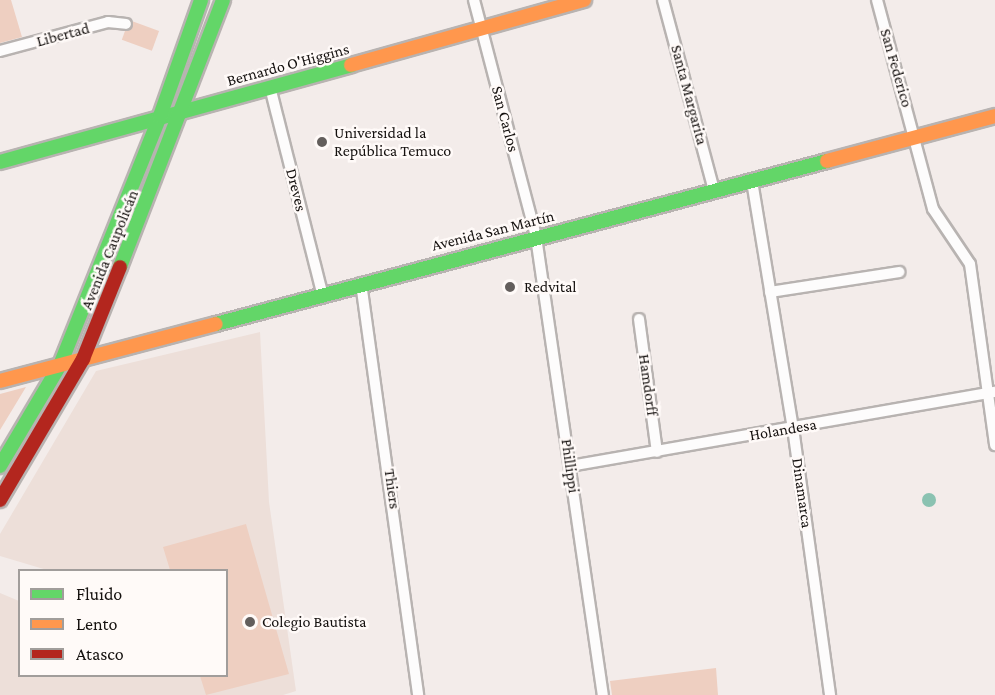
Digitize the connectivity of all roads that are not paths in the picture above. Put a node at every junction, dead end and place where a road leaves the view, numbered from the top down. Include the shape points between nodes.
1 (201, 0) edge
2 (223, 0) edge
3 (474, 0) edge
4 (584, 0) edge
5 (663, 0) edge
6 (877, 0) edge
7 (126, 24) dead end
8 (482, 28) junction
9 (0, 51) edge
10 (270, 87) junction
11 (184, 110) junction
12 (160, 116) junction
13 (995, 116) edge
14 (915, 137) junction
15 (0, 162) edge
16 (752, 181) junction
17 (714, 191) junction
18 (536, 237) junction
19 (899, 272) dead end
20 (361, 283) junction
21 (770, 292) junction
22 (322, 293) junction
23 (639, 318) dead end
24 (83, 359) junction
25 (60, 365) junction
26 (0, 381) edge
27 (991, 393) edge
28 (793, 428) junction
29 (995, 445) edge
30 (657, 452) junction
31 (0, 464) edge
32 (570, 466) junction
33 (0, 500) edge
34 (418, 695) edge
35 (603, 695) edge
36 (830, 695) edge

1 - 12 main road, Avenida Caupolicán
2 - 11 main road, Avenida Caupolicán
3 - 8 street, San Carlos
4 - 8 main road, Bernardo O'Higgins
5 - 17 street, Santa Margarita
6 - 14 street, San Federico
7 - 9 street, Libertad via 108,22
8 - 10 main road, Bernardo O'Higgins
8 - 18 street, San Carlos
10 - 11 main road, Bernardo O'Higgins
10 - 22 street, Dreves
11 - 12 main road, Bernardo O'Higgins
11 - 24 main road, Avenida Caupolicán
12 - 15 main road, Bernardo O'Higgins
12 - 25 main road, Avenida Caupolicán
13 - 14 main road, Avenida San Martín
14 - 16 main road, Avenida San Martín
14 - 27 street, San Federico via 933,209 970,264
16 - 17 main road, Avenida San Martín
16 - 21 street, Dinamarca
17 - 18 main road, Avenida San Martín
18 - 20 main road, Avenida San Martín
18 - 32 street, Phillippi
19 - 21 street
20 - 22 main road, Avenida San Martín
20 - 34 street, Thiers
21 - 28 street, Dinamarca
22 - 24 main road, Avenida San Martín
23 - 30 street, Hamdorff
24 - 25 main road, Avenida San Martín
24 - 33 main road, Avenida Caupolicán
25 - 26 main road, Avenida San Martín
25 - 31 main road, Avenida Caupolicán
27 - 28 street, Holandesa
27 - 29 street, San Federico
28 - 30 street, Holandesa
28 - 36 street, Dinamarca
30 - 32 street, Holandesa
32 - 35 street, Phillippi

